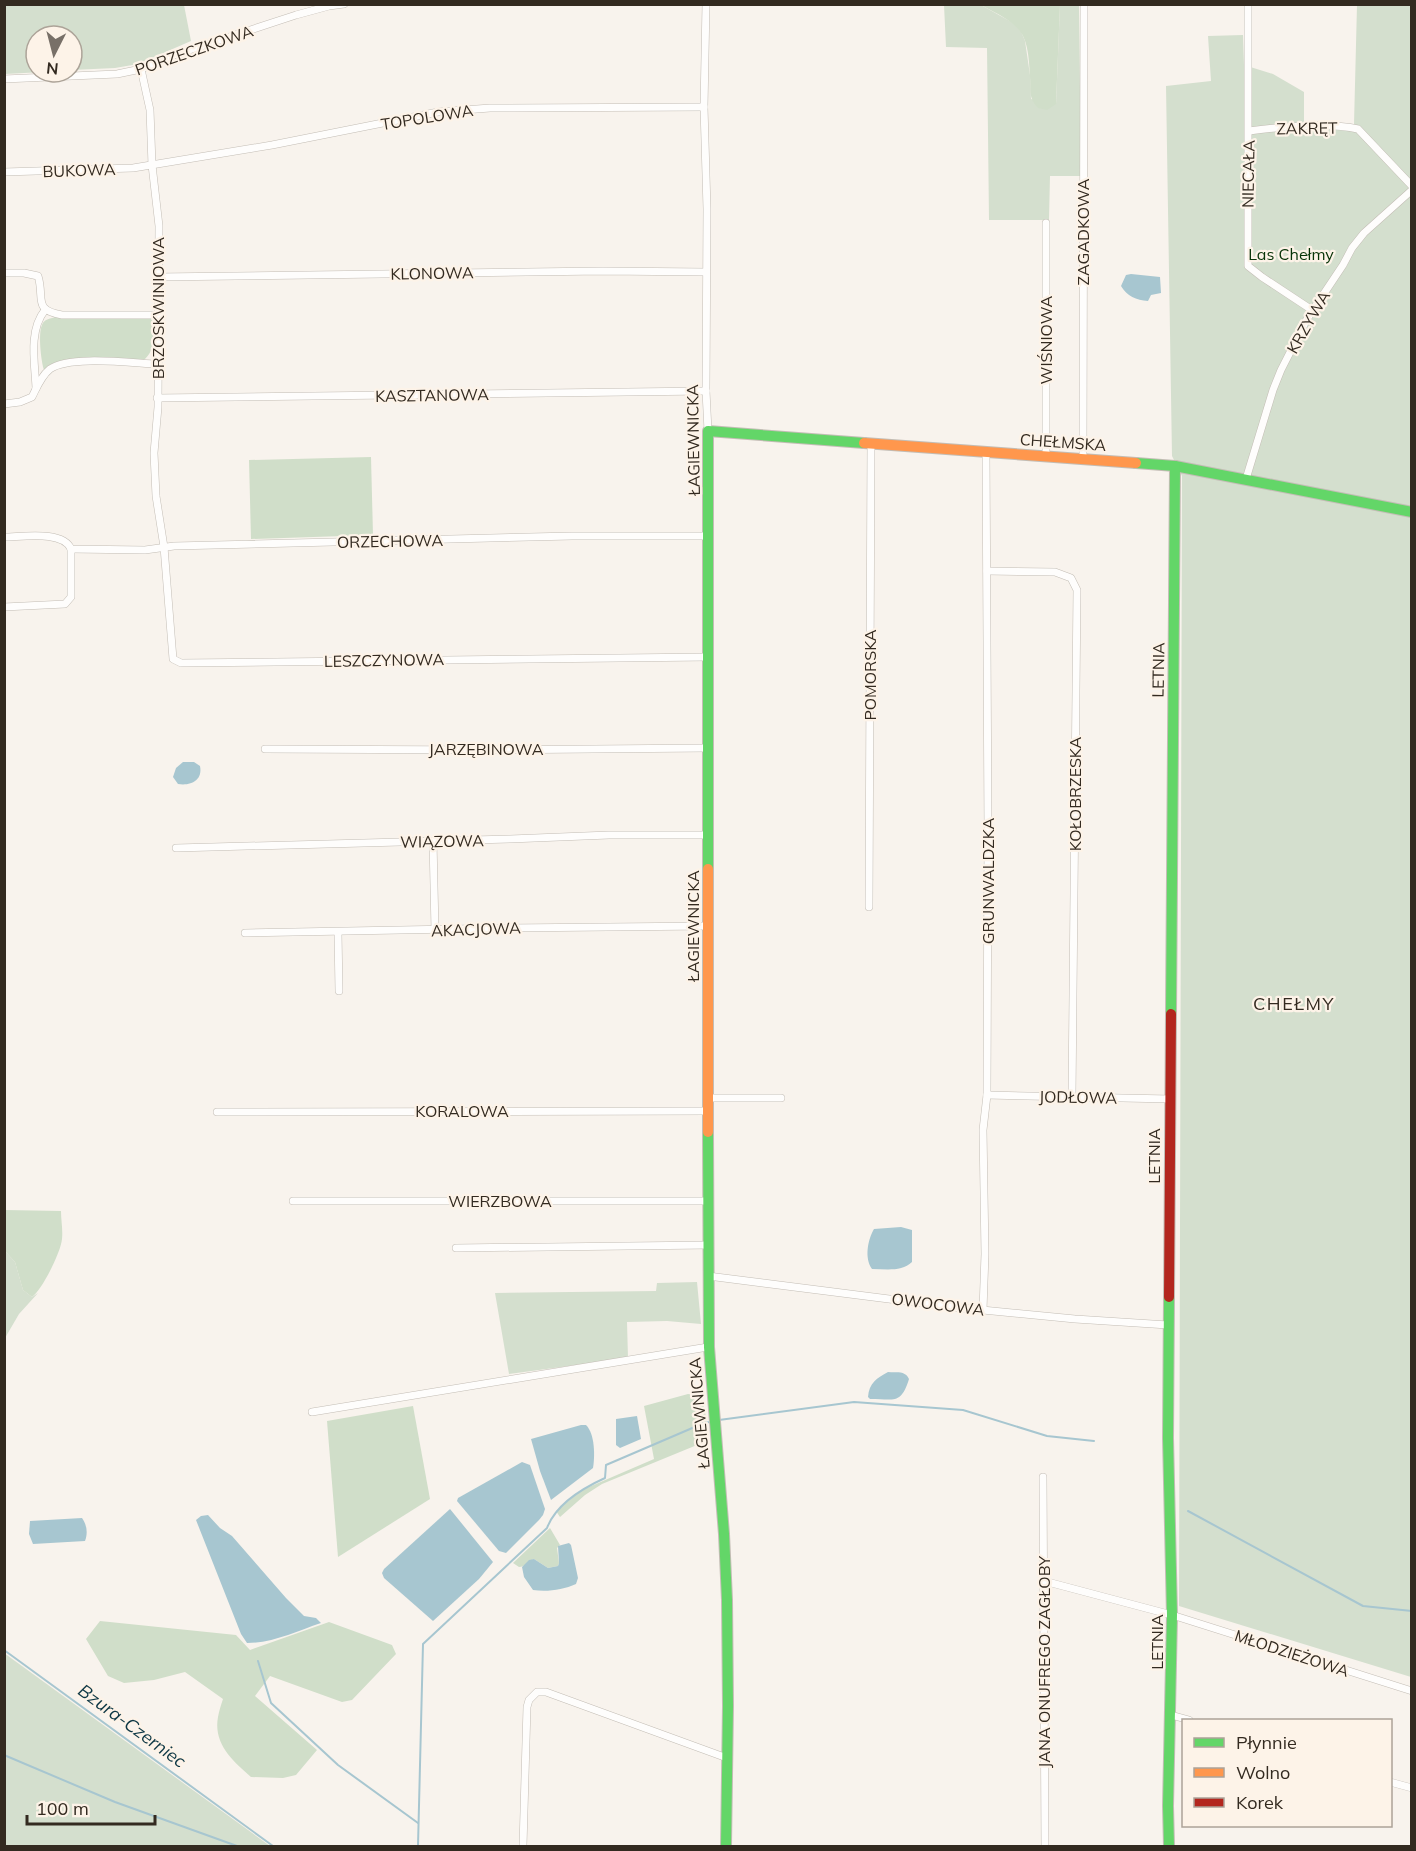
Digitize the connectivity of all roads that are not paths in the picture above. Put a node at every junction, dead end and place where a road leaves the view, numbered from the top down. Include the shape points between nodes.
1 (344, 4) edge
2 (706, 4) edge
3 (1084, 4) edge
4 (1248, 4) edge
5 (141, 69) junction
6 (4, 79) edge
7 (704, 107) junction
8 (1249, 131) junction
9 (152, 165) junction
10 (4, 172) edge
11 (1412, 188) edge
12 (1046, 223) dead end
13 (706, 272) junction
14 (4, 273) edge
15 (158, 277) junction
16 (45, 310) junction
17 (1312, 310) junction
18 (158, 315) junction
19 (157, 364) junction
20 (36, 388) junction
21 (706, 391) junction
22 (158, 398) junction
23 (4, 404) edge
24 (708, 431) junction
25 (871, 443) junction
26 (986, 452) junction
27 (1046, 456) junction
28 (1083, 459) junction
29 (1175, 466) junction
30 (1246, 479) junction
31 (1412, 512) edge
32 (709, 536) junction
33 (4, 537) edge
34 (164, 547) junction
35 (71, 549) junction
36 (987, 571) junction
37 (4, 607) edge
38 (708, 657) junction
39 (708, 748) junction
40 (265, 749) dead end
41 (708, 836) junction
42 (433, 841) junction
43 (176, 848) dead end
44 (869, 907) dead end
45 (708, 926) junction
46 (435, 930) junction
47 (245, 933) dead end
48 (338, 933) junction
49 (339, 991) dead end
50 (987, 1095) junction
51 (1072, 1096) junction
52 (708, 1098) junction
53 (781, 1098) dead end
54 (1170, 1099) junction
55 (708, 1111) junction
56 (217, 1112) dead end
57 (708, 1201) junction
58 (293, 1202) dead end
59 (708, 1245) junction
60 (456, 1248) dead end
61 (708, 1276) junction
62 (983, 1310) junction
63 (1168, 1325) junction
64 (708, 1347) junction
65 (312, 1412) dead end
66 (1042, 1477) dead end
67 (1044, 1581) junction
68 (1172, 1615) junction
69 (1412, 1691) edge
70 (1171, 1715) junction
71 (1185, 1719) edge
72 (727, 1758) junction
73 (1392, 1783) edge
74 (1412, 1788) edge
75 (523, 1846) edge
76 (726, 1846) edge
77 (1045, 1846) edge
78 (1169, 1846) edge

1 - 5 street, PORZECZKOWA via 296,15
2 - 7 street, ŁAGIEWNICKA
3 - 28 street, ZAGADKOWA
4 - 8 street, NIECAŁA
5 - 6 street, PORZECZKOWA via 117,74
5 - 9 street, BRZOSKWINIOWA via 150,111
7 - 9 street, TOPOLOWA via 489,108 438,112
7 - 13 street, ŁAGIEWNICKA
8 - 11 street, ZAKRĘT via 1301,126 1358,129
8 - 17 street, NIECAŁA via 1248,266
9 - 10 street, BUKOWA
9 - 15 street, BRZOSKWINIOWA via 159,226
11 - 17 street, KRZYWA via 1364,233
12 - 27 street, WIŚNIOWA
13 - 15 street, KLONOWA
13 - 21 street, ŁAGIEWNICKA
14 - 16 street via 38,276
15 - 18 street, BRZOSKWINIOWA
16 - 18 street via 62,315
16 - 20 street via 34,336
17 - 30 street, KRZYWA via 1281,370
18 - 19 street, BRZOSKWINIOWA
19 - 20 street via 66,362 47,372
19 - 22 street, BRZOSKWINIOWA
20 - 23 street via 29,400
21 - 22 street, KASZTANOWA
21 - 24 street, ŁAGIEWNICKA
22 - 34 street, BRZOSKWINIOWA via 154,464
24 - 25 street, CHEŁMSKA
24 - 32 street, ŁAGIEWNICKA
25 - 26 street, CHEŁMSKA
25 - 44 street, POMORSKA
26 - 27 street, CHEŁMSKA
26 - 36 street, GRUNWALDZKA
27 - 28 street, CHEŁMSKA
28 - 29 street, CHEŁMSKA
29 - 30 street, CHEŁMSKA
29 - 54 street, LETNIA
30 - 31 street, CHEŁMSKA
32 - 34 street, ORZECHOWA
32 - 38 street, ŁAGIEWNICKA
33 - 35 street, ORZECHOWA via 59,537
34 - 35 street, ORZECHOWA
34 - 38 street, LESZCZYNOWA via 172,656 181,663
35 - 37 street via 71,597 65,604
36 - 50 street, GRUNWALDZKA
36 - 51 street, KOŁOBRZESKA via 1055,572 1071,578 1077,590
38 - 39 street, ŁAGIEWNICKA
39 - 40 street, JARZĘBINOWA
39 - 41 street, ŁAGIEWNICKA
41 - 42 street, WIĄZOWA
41 - 45 street, ŁAGIEWNICKA
42 - 43 street, WIĄZOWA
42 - 46 street
45 - 46 street, AKACJOWA
45 - 52 street, ŁAGIEWNICKA
46 - 48 street, AKACJOWA
47 - 48 street, AKACJOWA
48 - 49 street
50 - 51 street, JODŁOWA
50 - 62 street, GRUNWALDZKA via 983,1130
51 - 54 street, JODŁOWA
52 - 53 street
52 - 55 street, ŁAGIEWNICKA
54 - 63 street, LETNIA
55 - 56 street, KORALOWA
55 - 57 street, ŁAGIEWNICKA
57 - 58 street, WIERZBOWA
57 - 59 street, ŁAGIEWNICKA
59 - 60 street
59 - 61 street, ŁAGIEWNICKA
61 - 62 street, OWOCOWA
61 - 64 street, ŁAGIEWNICKA
62 - 63 street, OWOCOWA
63 - 68 street, LETNIA
64 - 65 street
64 - 72 street, ŁAGIEWNICKA via 726,1567
66 - 67 street, JANA ONUFREGO ZAGŁOBY
67 - 68 street, MŁODZIEŻOWA
67 - 77 street, JANA ONUFREGO ZAGŁOBY
68 - 69 street, MŁODZIEŻOWA
68 - 70 street, LETNIA
70 - 71 street
70 - 78 street, LETNIA
72 - 75 street via 546,1692 534,1694 527,1707
72 - 76 street, ŁAGIEWNICKA
73 - 74 street

